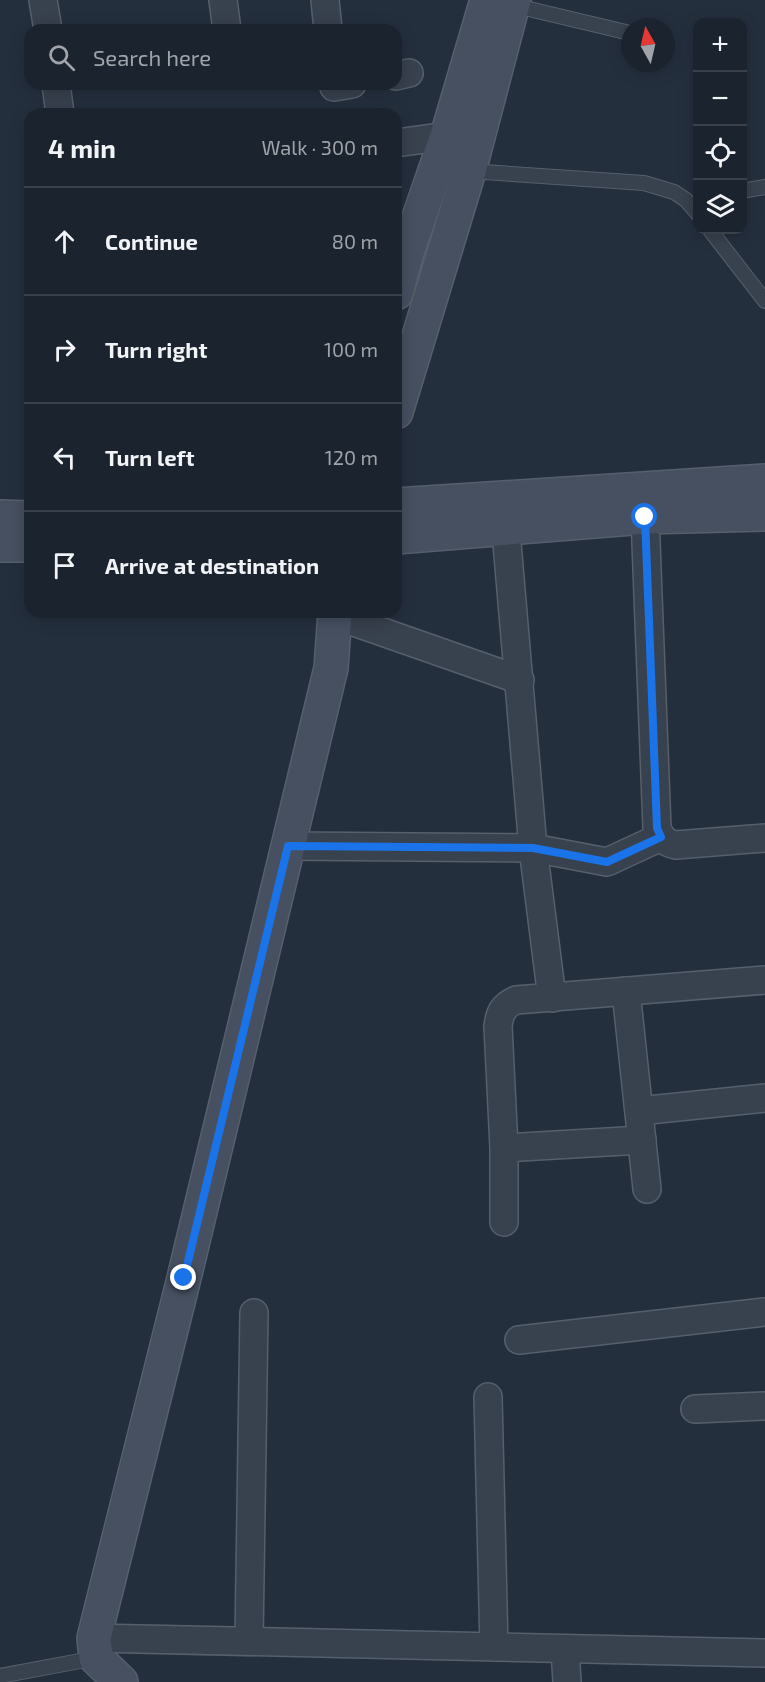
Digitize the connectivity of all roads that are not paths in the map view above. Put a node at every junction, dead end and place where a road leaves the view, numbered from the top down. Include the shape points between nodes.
1 (43, 0) edge
2 (223, 0) edge
3 (325, 0) edge
4 (504, 2) edge
5 (47, 24) edge
6 (226, 24) edge
7 (327, 24) edge
8 (621, 31) edge
9 (57, 90) edge
10 (59, 108) edge
11 (462, 137) junction
12 (402, 143) edge
13 (469, 171) junction
14 (765, 187) edge
15 (747, 190) edge
16 (692, 199) edge
17 (713, 234) edge
18 (402, 251) edge
19 (765, 301) edge
20 (402, 392) edge
21 (765, 481) edge
22 (402, 505) edge
23 (505, 513) junction
24 (765, 514) edge
25 (0, 517) edge
26 (645, 517) junction
27 (24, 518) edge
28 (402, 536) edge
29 (0, 545) edge
30 (24, 545) edge
31 (335, 618) edge
32 (349, 618) edge
33 (520, 680) junction
34 (661, 837) junction
35 (765, 838) edge
36 (288, 846) junction
37 (533, 848) junction
38 (765, 980) edge
39 (626, 992) junction
40 (552, 998) junction
41 (765, 1098) edge
42 (639, 1111) junction
43 (642, 1140) junction
44 (504, 1148) junction
45 (647, 1189) dead end
46 (504, 1222) dead end
47 (765, 1312) edge
48 (254, 1313) dead end
49 (519, 1340) dead end
50 (489, 1397) dead end
51 (765, 1406) edge
52 (695, 1409) dead end
53 (249, 1641) junction
54 (494, 1647) junction
55 (95, 1648) junction
56 (565, 1649) junction
57 (765, 1653) edge
58 (0, 1676) edge
59 (121, 1682) edge
60 (567, 1682) edge

1 - 5 street
2 - 6 street
3 - 7 street
4 - 8 lane
4 - 11 street
9 - 10 street
11 - 12 street
11 - 13 street
11 - 18 street
13 - 16 lane via 644,183
13 - 20 street
14 - 15 lane
17 - 19 lane
21 - 23 street
22 - 23 street
23 - 26 street
23 - 28 street
23 - 33 street
24 - 26 street
25 - 27 street
26 - 34 street via 657,828
29 - 30 street
31 - 36 street via 331,668
32 - 33 street
33 - 37 street
34 - 35 street via 676,845
34 - 37 street via 607,862
36 - 37 street
36 - 55 street
37 - 40 street
38 - 39 street
39 - 40 street
39 - 42 street
40 - 44 street via 516,1000 502,1009 498,1026
41 - 42 street
42 - 43 street
43 - 44 street
43 - 45 street
44 - 46 street
47 - 49 street
48 - 53 street
50 - 54 street
51 - 52 street
53 - 54 street
53 - 55 street
54 - 56 street
55 - 58 lane
55 - 59 street
56 - 57 street
56 - 60 street

